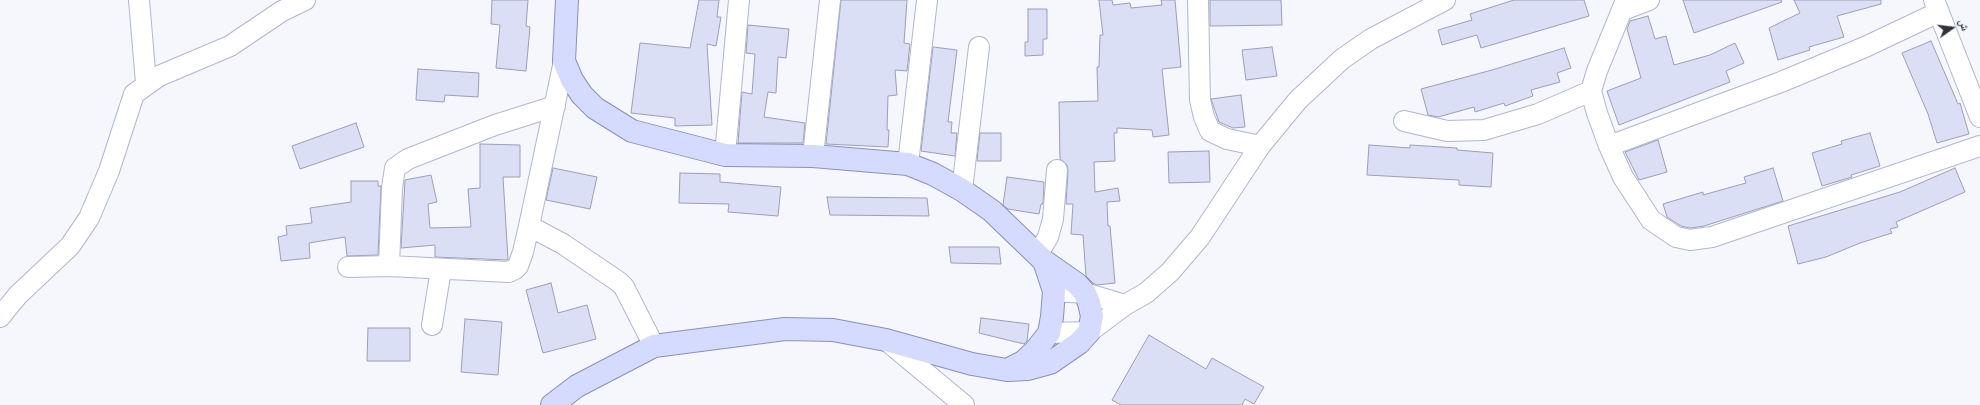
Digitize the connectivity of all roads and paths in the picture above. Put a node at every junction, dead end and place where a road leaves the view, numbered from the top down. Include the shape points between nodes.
1 (139, 0) edge
2 (305, 0) edge
3 (567, 0) edge
4 (739, 0) edge
5 (830, 0) edge
6 (927, 0) edge
7 (1198, 0) edge
8 (1445, 0) edge
9 (1649, 0) edge
10 (1624, 5) edge
11 (1936, 6) edge
12 (979, 47) dead end
13 (564, 61) junction
14 (146, 83) junction
15 (1591, 90) junction
16 (555, 106) junction
17 (1980, 117) edge
18 (1404, 121) dead end
19 (1260, 146) junction
20 (1609, 146) junction
21 (1980, 146) edge
22 (725, 155) junction
23 (813, 156) junction
24 (908, 164) junction
25 (1057, 170) dead end
26 (962, 190) junction
27 (529, 226) junction
28 (1041, 257) junction
29 (389, 266) junction
30 (348, 267) dead end
31 (441, 269) junction
32 (1054, 292) junction
33 (1085, 293) junction
34 (1125, 305) junction
35 (0, 317) edge
36 (432, 325) dead end
37 (1049, 332) junction
38 (1089, 332) junction
39 (886, 340) junction
40 (654, 346) junction
41 (1007, 370) junction
42 (552, 405) edge
43 (964, 405) edge

1 - 14 street
2 - 14 street via 282,11 230,46
3 - 13 main road
4 - 22 street
5 - 23 street
6 - 24 street
7 - 19 street via 1200,100 1204,117 1210,130 1227,139
8 - 19 street via 1371,39 1342,59 1298,100
9 - 10 street
10 - 15 street
11 - 17 street
11 - 20 street via 1865,47 1781,82
12 - 26 street
13 - 16 street
13 - 22 main road via 576,85 595,108 632,131
14 - 35 street via 134,94 109,171 88,218 70,246 18,295
15 - 18 street via 1538,114 1484,130 1447,131
15 - 20 street
16 - 27 street
16 - 29 street via 495,124 408,159 395,168
19 - 34 street via 1200,237 1170,272 1146,293
20 - 21 street via 1623,177 1651,220 1676,237 1690,240 1712,237
22 - 23 main road
23 - 24 main road
24 - 26 main road
25 - 28 street via 1053,219
26 - 28 main road via 992,211
27 - 31 street via 523,252 515,270 509,272
27 - 40 street via 563,244 619,282
28 - 32 main road
28 - 33 main road via 1065,274
29 - 30 street
29 - 31 street
31 - 36 street
32 - 33 street
32 - 37 main road
33 - 34 street
33 - 38 main road via 1092,316
34 - 38 street
37 - 38 street
37 - 41 main road via 1023,362
38 - 41 main road via 1079,343 1050,363 1028,369
39 - 40 main road via 833,330 784,329
39 - 41 main road via 972,364
39 - 43 street
40 - 42 main road via 577,386

